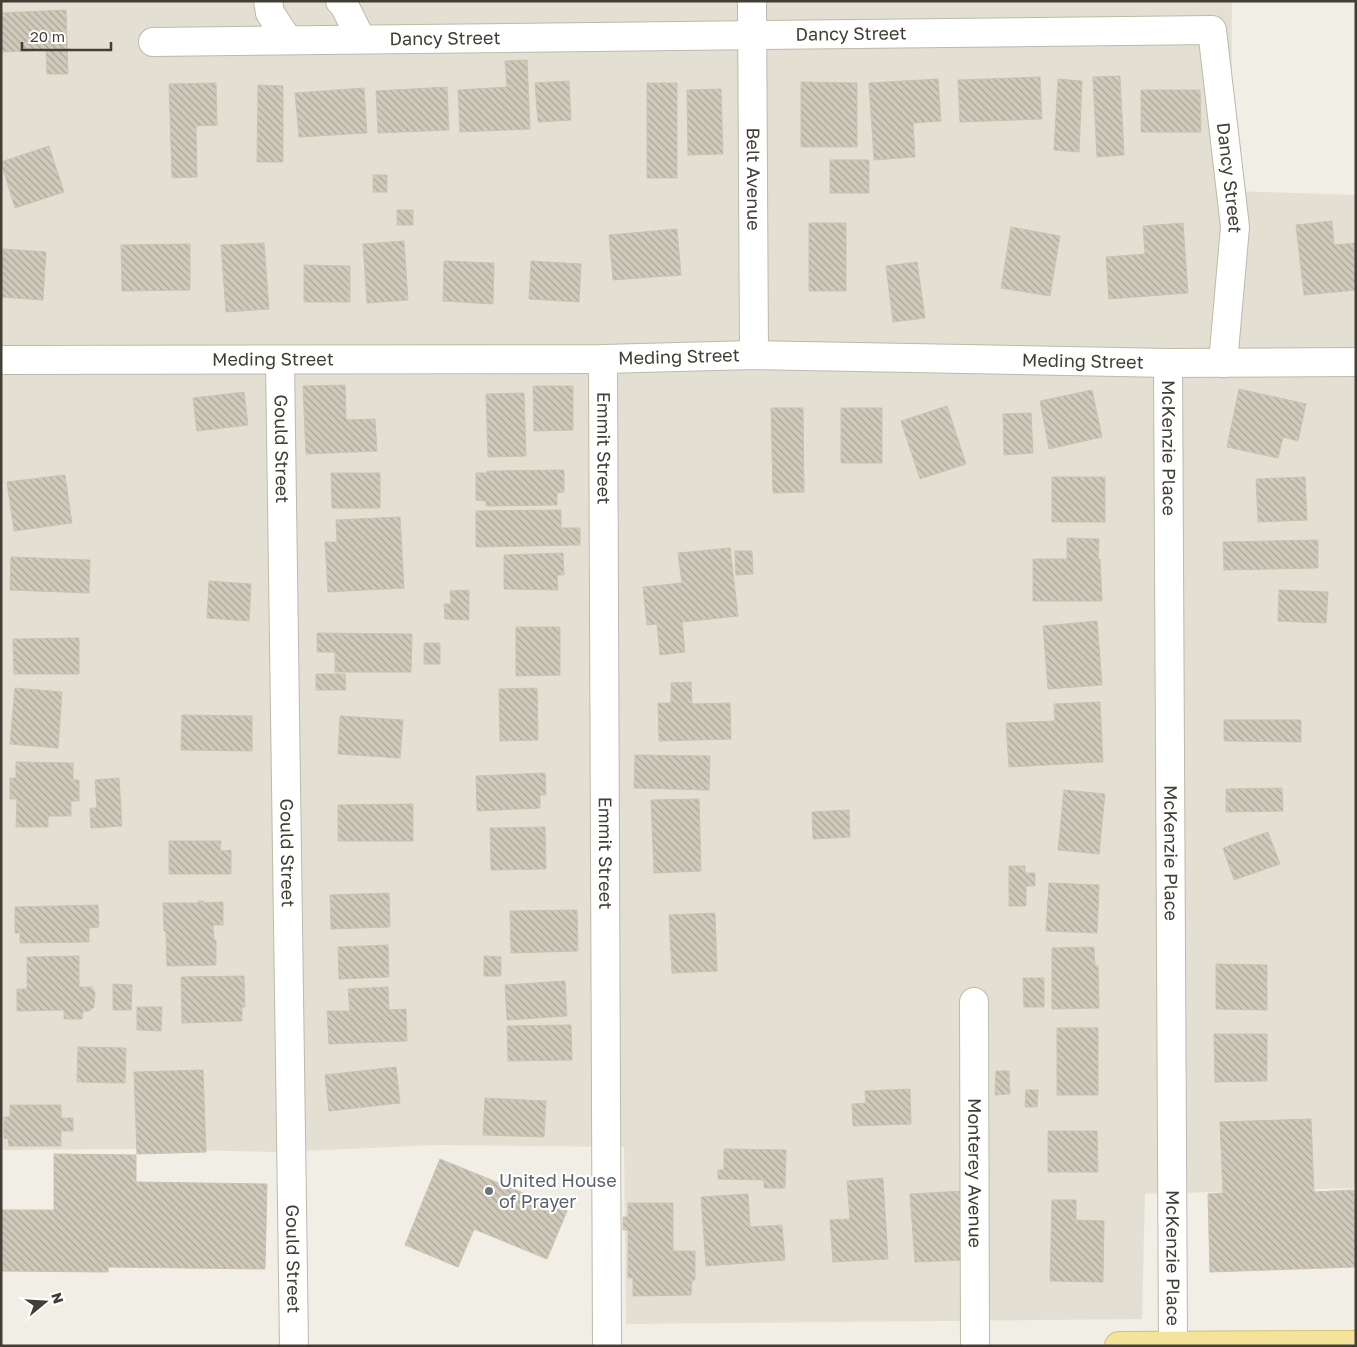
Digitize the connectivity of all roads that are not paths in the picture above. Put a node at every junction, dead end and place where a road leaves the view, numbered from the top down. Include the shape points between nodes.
1 (268, 1) edge
2 (340, 1) edge
3 (752, 1) edge
4 (753, 34) junction
5 (361, 39) junction
6 (288, 40) junction
7 (154, 42) dead end
8 (754, 355) junction
9 (1, 360) edge
10 (603, 360) junction
11 (280, 361) junction
12 (1356, 362) edge
13 (1168, 363) junction
14 (1223, 363) junction
15 (974, 1002) dead end
16 (1173, 1344) junction
17 (1356, 1345) edge
18 (294, 1346) edge
19 (607, 1346) edge
20 (974, 1346) edge
21 (1119, 1346) edge

1 - 6 street via 270,13
2 - 5 street
3 - 4 street, Belt Avenue
4 - 5 street, Dancy Street
4 - 8 street, Belt Avenue
4 - 14 street, Dancy Street via 1212,30 1235,227
5 - 6 street, Dancy Street
6 - 7 street, Dancy Street
8 - 10 street, Meding Street
8 - 13 street, Meding Street
9 - 11 street, Meding Street
10 - 11 street, Meding Street
10 - 19 street, Emmit Street
11 - 18 street, Gould Street
12 - 14 street, Meding Street
13 - 14 street, Meding Street
13 - 16 street, McKenzie Place
15 - 20 street, Monterey Avenue
16 - 17 main road
16 - 21 main road

